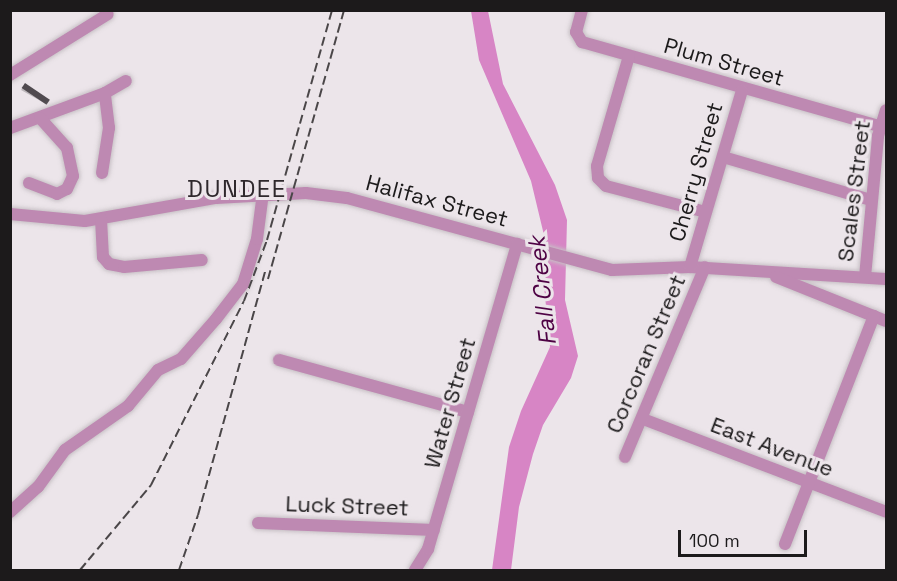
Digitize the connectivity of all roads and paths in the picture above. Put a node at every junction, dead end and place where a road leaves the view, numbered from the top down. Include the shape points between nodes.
1 (581, 12) edge
2 (108, 14) dead end
3 (629, 56) junction
4 (10, 75) edge
5 (126, 81) dead end
6 (742, 90) junction
7 (105, 93) junction
8 (886, 110) edge
9 (40, 118) junction
10 (883, 127) edge
11 (10, 128) edge
12 (723, 157) junction
13 (102, 173) dead end
14 (29, 183) dead end
15 (263, 193) junction
16 (871, 200) junction
17 (706, 212) junction
18 (10, 214) edge
19 (101, 219) junction
20 (517, 244) junction
21 (202, 260) dead end
22 (690, 267) junction
23 (705, 267) junction
24 (770, 274) junction
25 (865, 277) junction
26 (886, 279) edge
27 (874, 316) junction
28 (886, 321) edge
29 (279, 360) dead end
30 (468, 412) junction
31 (642, 419) junction
32 (626, 457) dead end
33 (810, 483) junction
34 (10, 512) edge
35 (886, 512) edge
36 (258, 523) dead end
37 (434, 530) junction
38 (785, 544) dead end
39 (415, 570) edge

1 - 3 street, Plum Street via 578,40
2 - 4 street
3 - 6 street, Plum Street
3 - 17 street via 597,173 601,183
5 - 7 street
6 - 10 street, Plum Street
6 - 12 street, Cherry Street
7 - 9 street
7 - 13 street via 109,128
8 - 10 street, Scales Street
9 - 11 street
9 - 14 street via 67,148 73,176 67,189 57,194
10 - 16 street, Scales Street
12 - 16 street
12 - 17 street, Cherry Street
15 - 19 street, Halifax Street
15 - 20 street, Halifax Street via 306,192 347,198
15 - 34 street via 257,239 243,284 216,319 181,359 158,370 128,406 65,450 38,487
16 - 25 street, Scales Street
17 - 22 street, Cherry Street
18 - 19 street, Halifax Street
19 - 21 street via 103,257 109,264 124,267
20 - 22 street, Halifax Street via 626,271
20 - 30 street, Water Street
22 - 23 street, Halifax Street
23 - 24 street, Halifax Street
23 - 31 street, Corcoran Street
24 - 25 street, Halifax Street
24 - 27 street
25 - 26 street, Halifax Street
27 - 28 street
27 - 33 street
29 - 30 street
30 - 37 street, Water Street
31 - 32 street, Corcoran Street
31 - 33 street, East Avenue
33 - 35 street, East Avenue
33 - 38 street
36 - 37 street, Luck Street
37 - 39 street, Water Street

